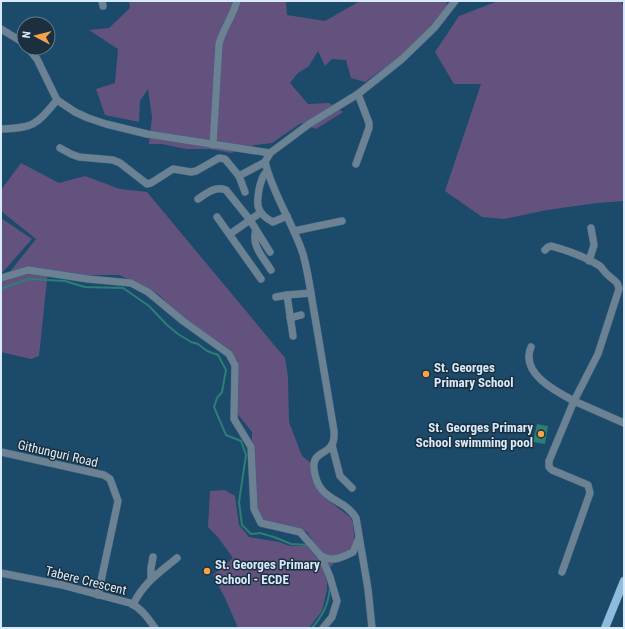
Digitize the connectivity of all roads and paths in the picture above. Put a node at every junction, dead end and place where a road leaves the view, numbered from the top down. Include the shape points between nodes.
1 (237, 1) edge
2 (455, 1) edge
3 (1, 29) edge
4 (16, 38) edge
5 (35, 56) edge
6 (358, 94) junction
7 (57, 100) junction
8 (1, 129) edge
9 (213, 145) junction
10 (60, 148) dead end
11 (270, 154) junction
12 (265, 162) junction
13 (356, 164) dead end
14 (267, 172) junction
15 (239, 176) junction
16 (245, 192) dead end
17 (198, 199) dead end
18 (260, 213) junction
19 (287, 216) junction
20 (217, 217) dead end
21 (250, 220) junction
22 (342, 221) dead end
23 (591, 228) dead end
24 (256, 230) junction
25 (294, 231) junction
26 (230, 234) junction
27 (545, 250) dead end
28 (270, 252) dead end
29 (589, 260) junction
30 (271, 270) dead end
31 (1, 278) edge
32 (261, 279) dead end
33 (311, 293) junction
34 (287, 295) junction
35 (276, 297) dead end
36 (301, 315) dead end
37 (290, 318) junction
38 (293, 336) dead end
39 (531, 347) dead end
40 (574, 401) junction
41 (624, 423) edge
42 (332, 445) junction
43 (1, 452) edge
44 (352, 488) dead end
45 (359, 538) junction
46 (321, 556) junction
47 (153, 557) dead end
48 (177, 558) dead end
49 (562, 572) dead end
50 (1, 573) edge
51 (151, 579) junction
52 (624, 581) edge
53 (98, 595) junction
54 (133, 604) junction
55 (155, 628) edge
56 (323, 628) edge
57 (372, 628) edge
58 (605, 628) edge

1 - 9 street via 219,44
2 - 6 street via 434,28 402,59
3 - 4 street
5 - 7 street
6 - 11 street via 309,124
6 - 13 street via 369,128
7 - 8 street via 34,124 16,129
7 - 9 street via 88,118 106,124
9 - 11 street
10 - 15 street via 79,157 113,160 146,184 173,169 196,172 219,158 225,159
11 - 12 street
12 - 14 street
12 - 15 street
14 - 18 street via 263,176 257,198
14 - 19 street
15 - 16 street
17 - 21 street via 212,190 222,188
18 - 19 street via 273,222
18 - 21 street
19 - 25 street
20 - 26 street
21 - 24 street
21 - 26 street
22 - 25 street
23 - 29 street via 594,248
24 - 28 street
24 - 30 street via 255,245
25 - 33 street via 304,256
26 - 32 street
27 - 29 street via 551,246
29 - 40 street via 615,280 619,289 598,354
31 - 46 street via 28,270 88,280 131,283 148,292 229,354 235,365 234,418 251,447 254,509 261,523 300,532
33 - 34 street
33 - 42 street via 334,431
34 - 35 street
34 - 37 street
36 - 37 street
37 - 38 street
39 - 40 street via 528,360 535,372 550,388
40 - 41 street
40 - 49 street via 549,461 549,467 588,485 590,493
42 - 44 street via 340,476
42 - 45 street via 319,453 314,465 315,476 319,487 326,495 353,513
43 - 53 street, Githunguri Road via 104,475 110,480 118,502
45 - 46 street via 353,552 329,560
45 - 57 street
46 - 56 street via 337,601 332,617
47 - 51 street
48 - 51 street
50 - 53 street, Tabere Crescent
51 - 54 street via 137,595
52 - 58 main road
53 - 54 street, Tabere Crescent
54 - 55 street, Tabere Crescent via 145,614

